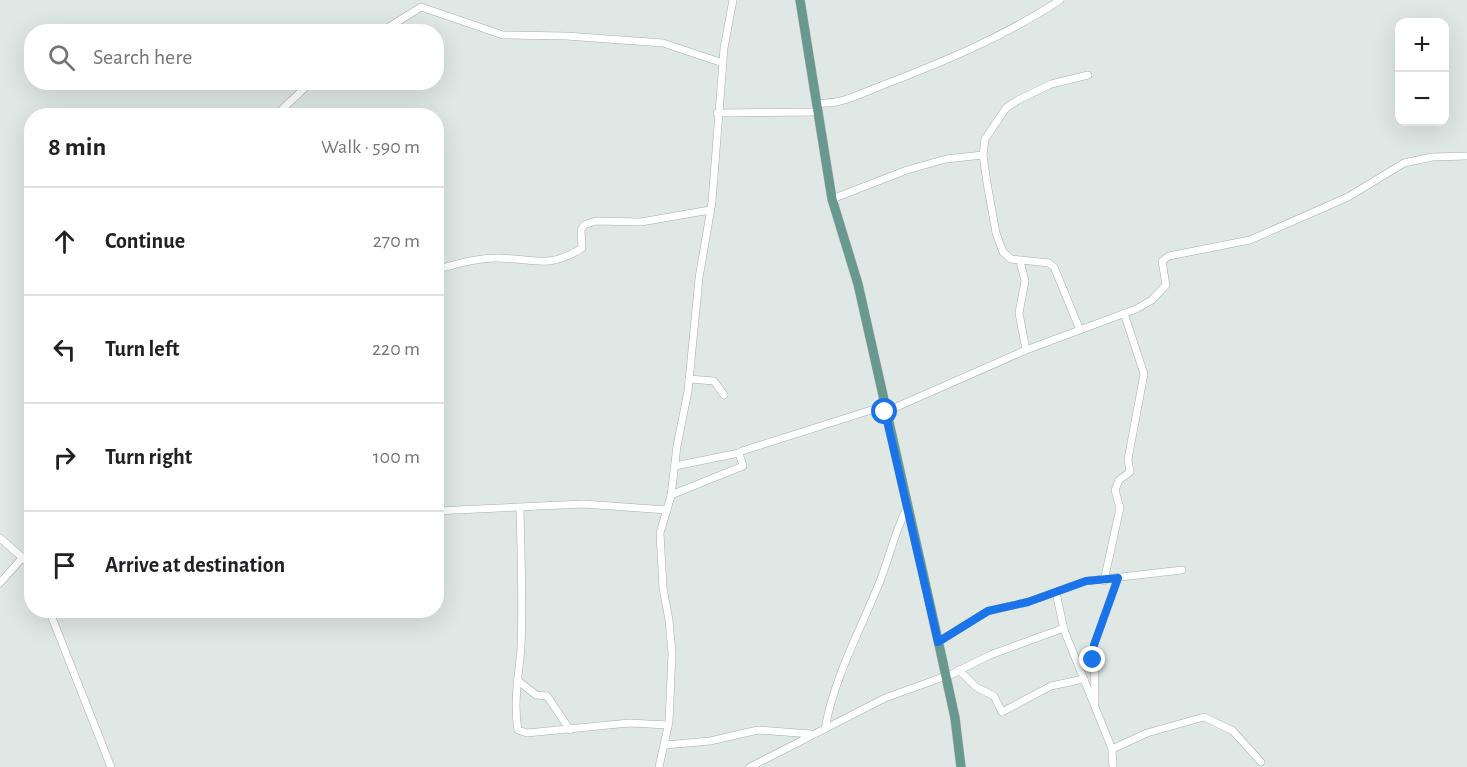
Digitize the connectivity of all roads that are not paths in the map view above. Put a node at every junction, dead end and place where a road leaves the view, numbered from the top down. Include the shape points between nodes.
1 (427, 0) edge
2 (733, 0) edge
3 (800, 0) edge
4 (1060, 0) edge
5 (421, 7) junction
6 (394, 24) edge
7 (723, 63) junction
8 (1088, 75) dead end
9 (303, 90) edge
10 (283, 108) edge
11 (818, 108) junction
12 (717, 113) junction
13 (983, 155) junction
14 (1467, 156) edge
15 (832, 199) junction
16 (710, 210) junction
17 (1020, 261) junction
18 (444, 268) edge
19 (1124, 313) junction
20 (1080, 330) junction
21 (1026, 350) junction
22 (689, 379) junction
23 (724, 395) dead end
24 (885, 409) junction
25 (740, 453) junction
26 (675, 466) junction
27 (671, 495) junction
28 (520, 508) junction
29 (907, 508) junction
30 (667, 510) junction
31 (444, 511) edge
32 (0, 538) edge
33 (23, 557) joint
34 (1182, 570) dead end
35 (1118, 578) junction
36 (1104, 581) junction
37 (0, 584) edge
38 (1056, 592) junction
39 (52, 618) edge
40 (1064, 628) junction
41 (938, 642) junction
42 (959, 670) junction
43 (946, 676) junction
44 (1084, 679) junction
45 (517, 680) junction
46 (1095, 708) junction
47 (668, 725) junction
48 (825, 729) junction
49 (570, 730) junction
50 (812, 735) junction
51 (665, 745) junction
52 (1112, 749) junction
53 (1261, 762) dead end
54 (111, 767) edge
55 (659, 767) edge
56 (750, 767) edge
57 (961, 767) edge
58 (1113, 767) edge

1 - 5 street
2 - 7 street
3 - 11 main road
4 - 11 street via 979,46
5 - 6 street
5 - 7 street via 503,35 663,43
7 - 12 street
8 - 13 street via 1051,84 1006,108 986,139
9 - 10 street
11 - 12 street
11 - 15 main road
12 - 16 street
13 - 15 street via 946,159 907,170
13 - 17 street via 996,233 1003,252
14 - 19 street via 1404,163 1348,197 1250,240 1169,256 1162,261 1164,289 1152,300
15 - 24 main road via 858,284
16 - 18 street via 641,222 608,219 588,223 581,230 582,248 567,257 543,263 498,258
16 - 22 street
17 - 20 street via 1038,261 1054,267
17 - 21 street via 1025,281 1019,313
19 - 20 street
19 - 36 street via 1144,374 1128,459 1130,472 1119,480 1115,490 1120,508
20 - 21 street
21 - 24 street
22 - 23 street via 714,381
22 - 26 street
24 - 25 street
24 - 29 main road
25 - 26 street
25 - 27 street via 743,466
26 - 27 street
27 - 30 street
28 - 30 street via 583,504
28 - 31 street
28 - 45 street via 521,647
29 - 41 main road
29 - 48 street via 833,694
30 - 47 street via 659,546 671,634
32 - 33 street
33 - 37 street
34 - 35 street
35 - 36 street
35 - 46 street via 1094,645
36 - 38 street via 1086,581
38 - 40 street
38 - 41 street via 988,611
39 - 54 street
40 - 42 street
40 - 44 street
41 - 43 main road
42 - 43 street
42 - 44 street via 976,687 994,696 1002,711 1051,686
43 - 48 street via 885,699
43 - 57 main road
44 - 46 street
45 - 49 street via 536,695 547,696
45 - 49 street via 520,732
46 - 52 street
47 - 49 street via 629,723
47 - 51 street
48 - 50 street
50 - 51 street via 758,729 710,741
50 - 56 street
51 - 55 street
52 - 53 street via 1147,733 1204,717 1233,730
52 - 58 street

